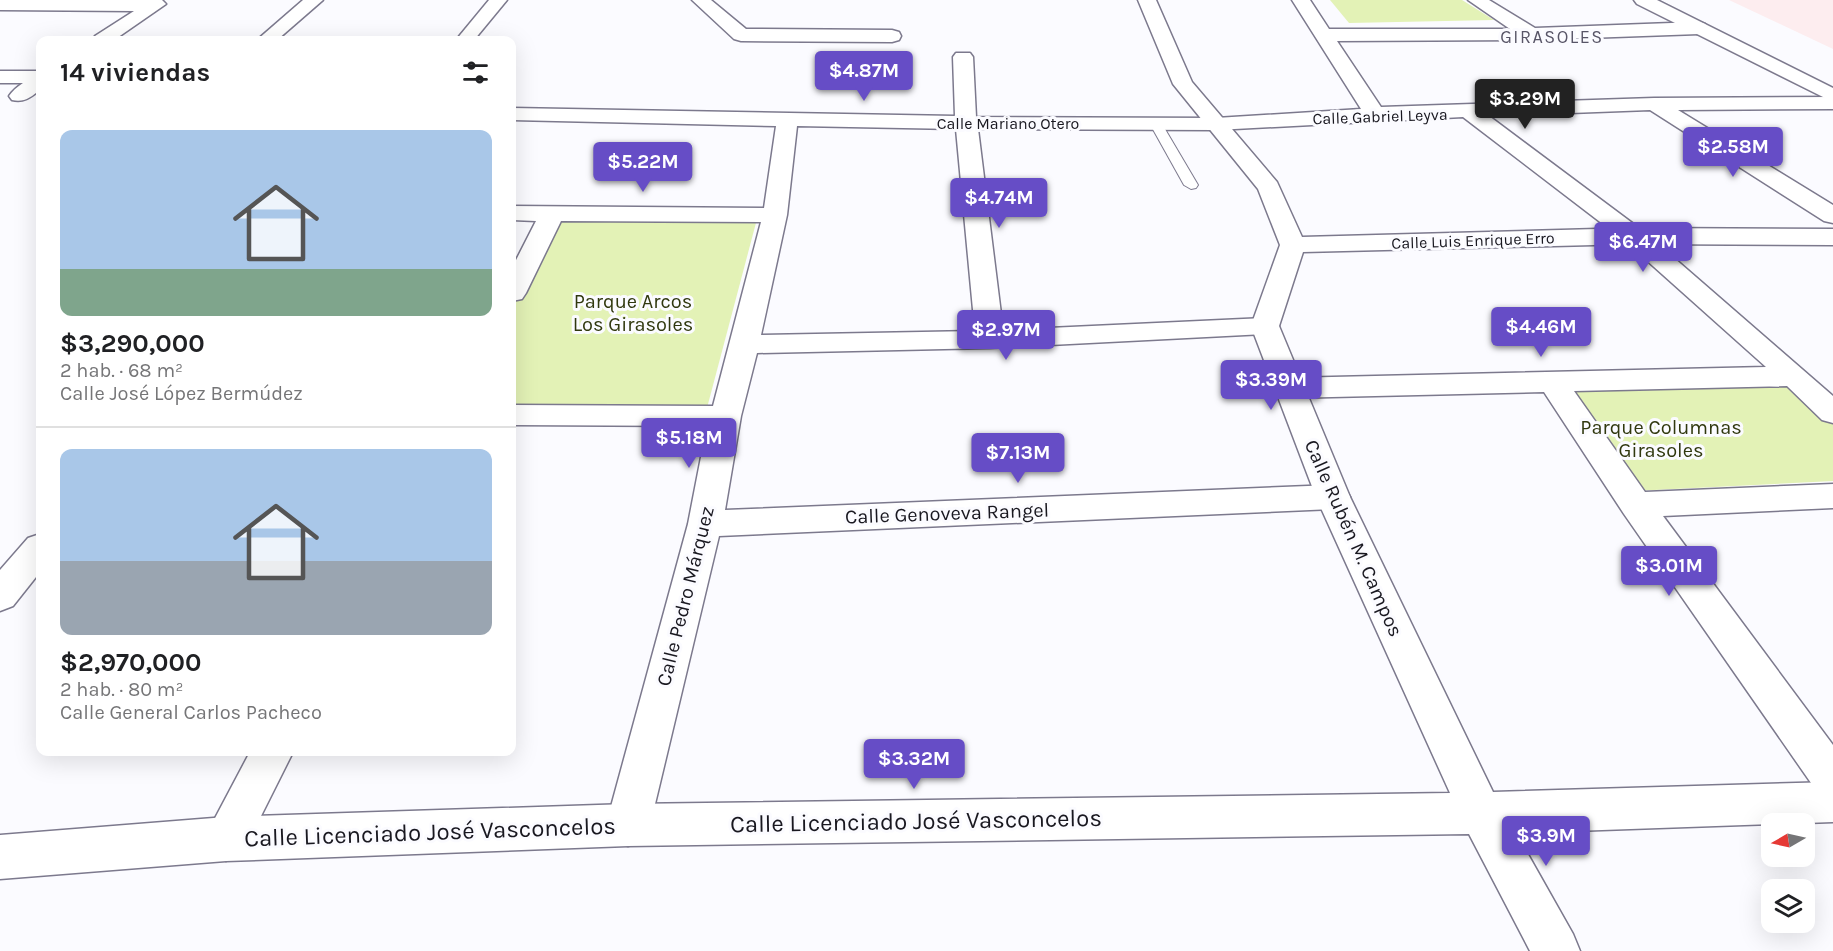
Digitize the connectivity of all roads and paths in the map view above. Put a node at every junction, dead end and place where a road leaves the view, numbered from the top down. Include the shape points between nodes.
1 (315, 0) edge
2 (498, 0) edge
3 (701, 0) edge
4 (1147, 0) edge
5 (1301, 0) edge
6 (1477, 0) edge
7 (1643, 0) edge
8 (1, 2) edge
9 (159, 3) edge
10 (1699, 28) junction
11 (1324, 34) junction
12 (1531, 34) junction
13 (108, 36) edge
14 (272, 36) edge
15 (468, 36) edge
16 (892, 36) dead end
17 (963, 57) dead end
18 (0, 77) edge
19 (36, 79) edge
20 (36, 81) edge
21 (9, 96) edge
22 (36, 96) edge
23 (1833, 96) edge
24 (1833, 103) edge
25 (1654, 104) junction
26 (1470, 112) junction
27 (516, 114) edge
28 (1375, 114) junction
29 (787, 120) junction
30 (966, 123) junction
31 (1156, 124) junction
32 (1216, 124) junction
33 (1191, 185) dead end
34 (516, 213) edge
35 (552, 214) junction
36 (775, 214) junction
37 (1833, 216) edge
38 (1635, 236) junction
39 (1833, 237) edge
40 (1293, 245) junction
41 (516, 285) edge
42 (1265, 326) junction
43 (990, 339) junction
44 (745, 344) junction
45 (1794, 376) junction
46 (1553, 381) junction
47 (1289, 388) junction
48 (1833, 414) edge
49 (516, 415) edge
50 (725, 416) junction
51 (1833, 496) edge
52 (1333, 497) junction
53 (1636, 504) junction
54 (705, 524) junction
55 (36, 552) edge
56 (0, 596) edge
57 (270, 756) edge
58 (1833, 779) edge
59 (1833, 802) edge
60 (1480, 813) junction
61 (628, 825) junction
62 (226, 839) junction
63 (0, 857) edge
64 (1556, 951) edge

1 - 14 street
2 - 15 street
3 - 16 street via 741,35
4 - 32 street via 1183,84
5 - 11 street
6 - 12 street
7 - 10 street
8 - 9 street
9 - 13 street
10 - 12 street
10 - 23 street
11 - 12 street
11 - 28 street
17 - 30 street
18 - 19 street
20 - 21 street
21 - 22 street
24 - 25 street, Calle Gabriel Leyva
25 - 26 street, Calle Gabriel Leyva
25 - 37 street
26 - 28 street, Calle Gabriel Leyva
26 - 38 street
27 - 29 street, Calle Mariano Otero
28 - 32 street, Calle Gabriel Leyva
29 - 30 street, Calle Mariano Otero
29 - 36 street, Calle Pedro Márquez
30 - 31 street, Calle Mariano Otero
30 - 43 street
31 - 32 street, Calle Mariano Otero
31 - 33 lane
32 - 40 street via 1269,187
34 - 35 street
35 - 36 street
35 - 41 street
36 - 44 street, Calle Pedro Márquez
38 - 39 street, Calle Luis Enrique Erro
38 - 40 street, Calle Luis Enrique Erro
38 - 45 street
40 - 42 street
42 - 43 street
42 - 47 street, Calle Rubén M. Campos
43 - 44 street
44 - 50 street, Calle Pedro Márquez
45 - 46 street
45 - 48 street
46 - 47 street
46 - 53 street
47 - 52 street, Calle Rubén M. Campos
49 - 50 street
50 - 54 street, Calle Pedro Márquez
51 - 53 street
52 - 54 street, Calle Genoveva Rangel
52 - 60 street, Calle Rubén M. Campos
53 - 58 street
54 - 61 street, Calle Pedro Márquez
55 - 56 street
57 - 62 street
59 - 60 street, Calle Licenciado José Vasconcelos
60 - 61 street, Calle Licenciado José Vasconcelos
60 - 64 street, Calle Rubén M. Campos
61 - 62 street, Calle Licenciado José Vasconcelos
62 - 63 street, Calle Licenciado José Vasconcelos

